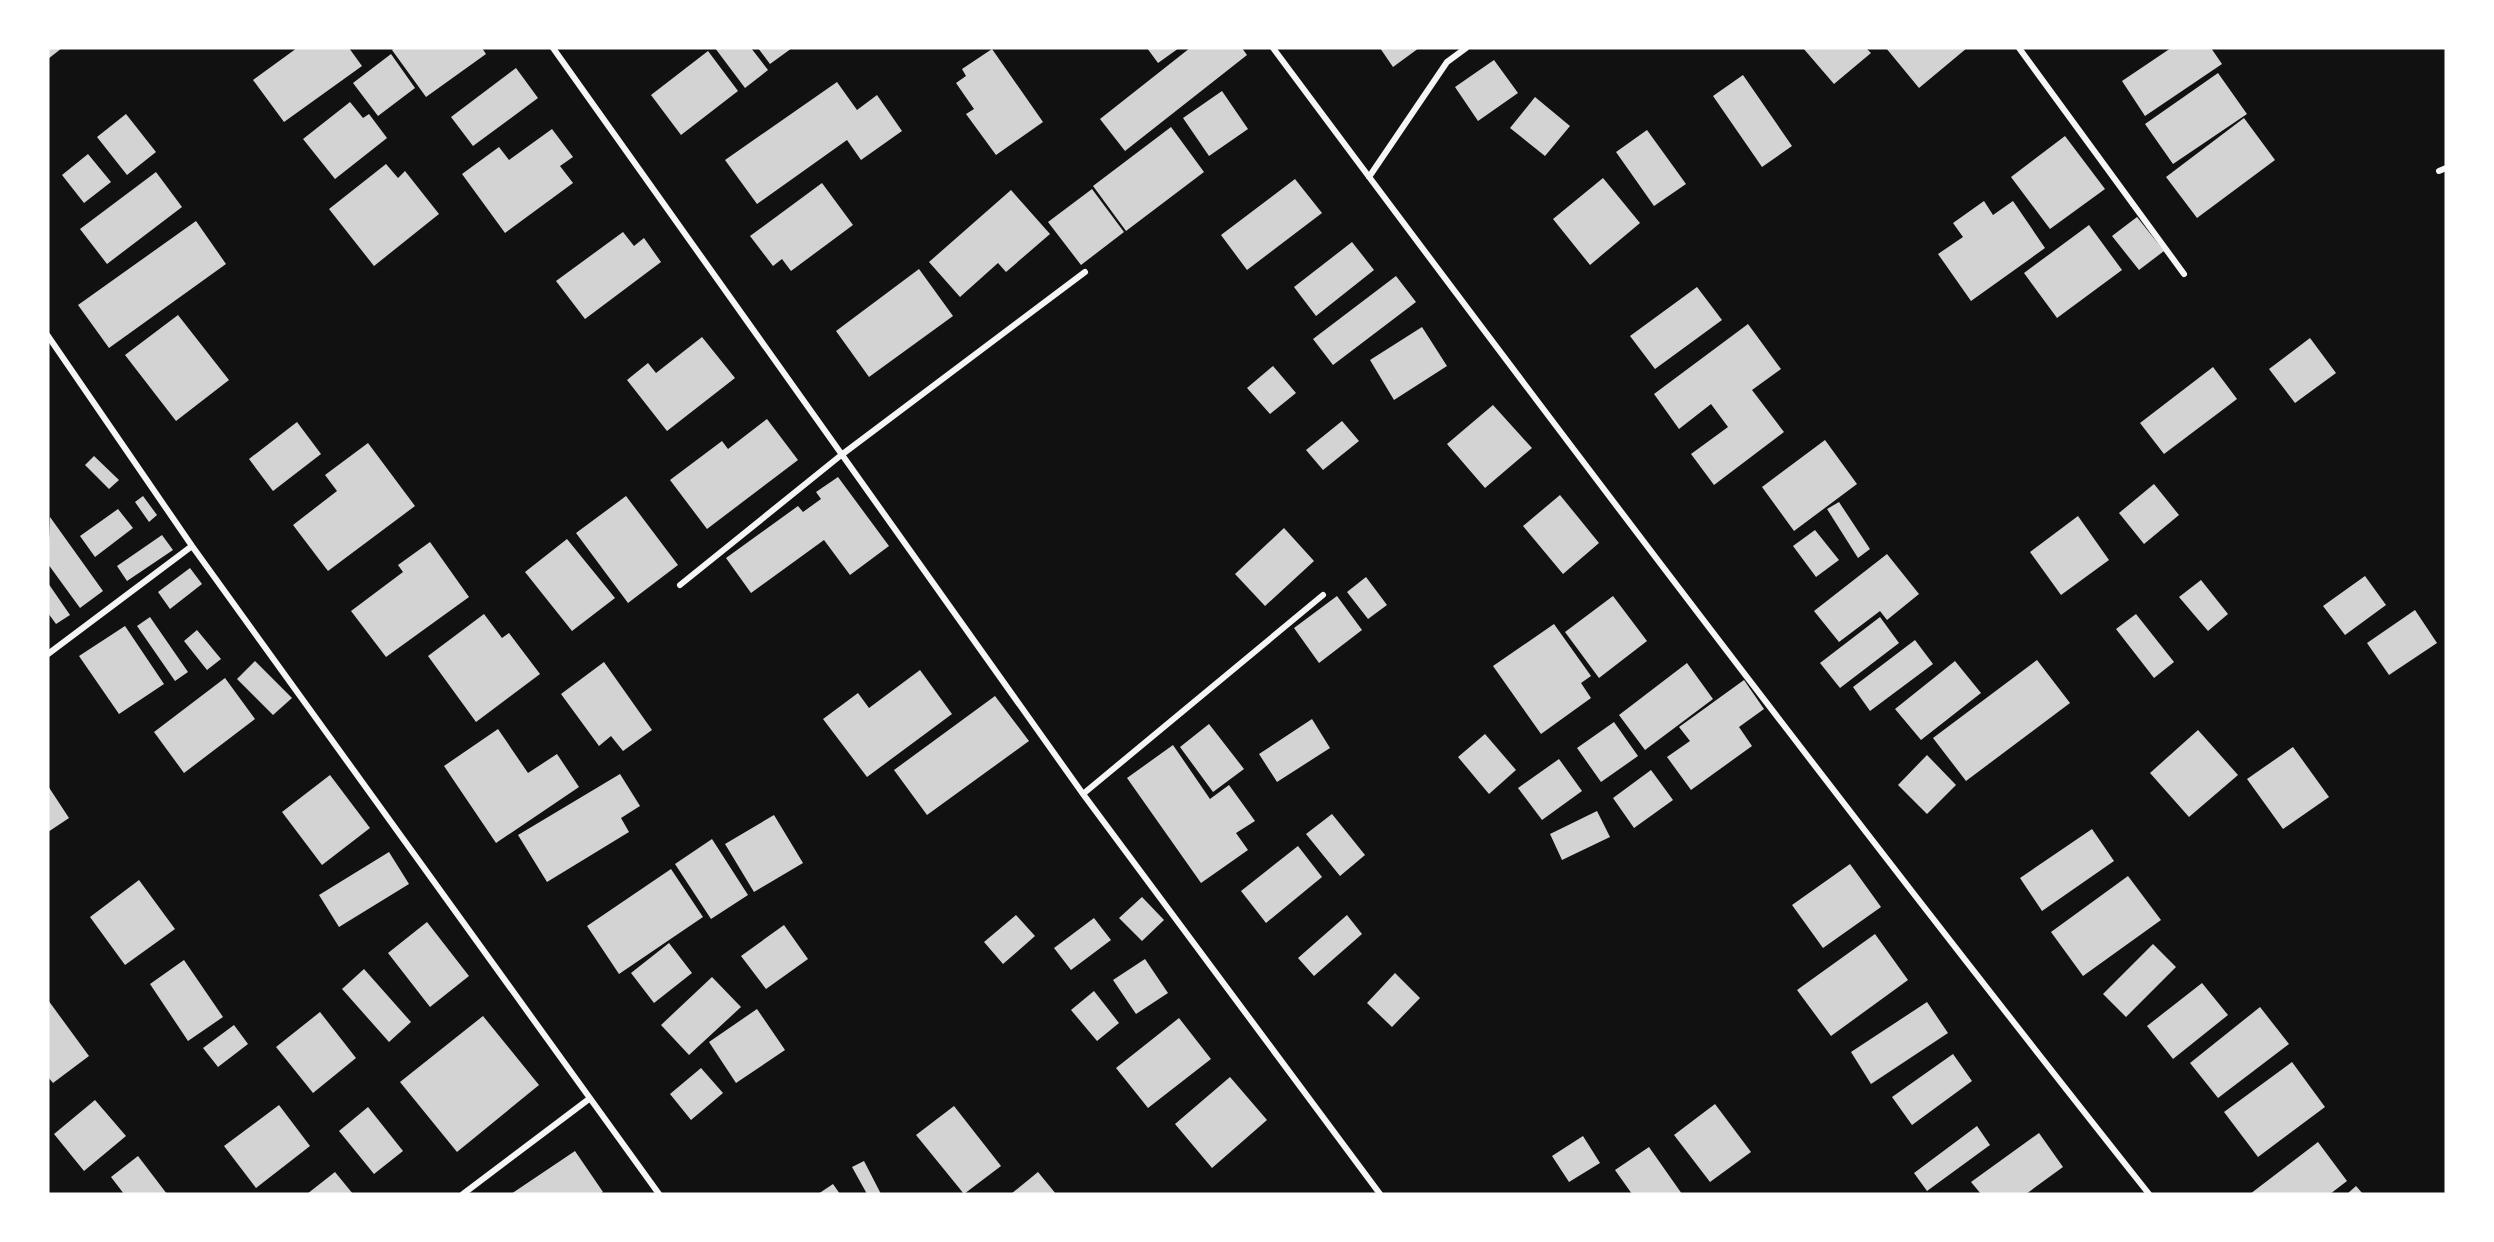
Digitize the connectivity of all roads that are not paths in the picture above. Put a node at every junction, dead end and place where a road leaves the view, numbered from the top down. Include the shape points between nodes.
1 (553, 48) edge
2 (1273, 48) edge
3 (1466, 48) edge
4 (2019, 48) edge
5 (2446, 168) edge
6 (2439, 171) dead end
7 (1369, 177) junction
8 (1085, 272) dead end
9 (2184, 274) dead end
10 (48, 336) edge
11 (840, 456) junction
12 (192, 546) junction
13 (680, 585) dead end
14 (1323, 595) dead end
15 (48, 654) edge
16 (1083, 794) junction
17 (589, 1099) junction
18 (462, 1194) edge
19 (660, 1194) edge
20 (1380, 1194) edge
21 (2149, 1194) edge

1 - 11 street
2 - 7 street
3 - 7 street via 1448,62
4 - 9 street
5 - 6 street
7 - 21 street via 1936,926
8 - 11 street
10 - 12 street
11 - 13 street
11 - 16 street
12 - 15 street
12 - 17 street
14 - 16 street
16 - 20 street
17 - 18 street
17 - 19 street

